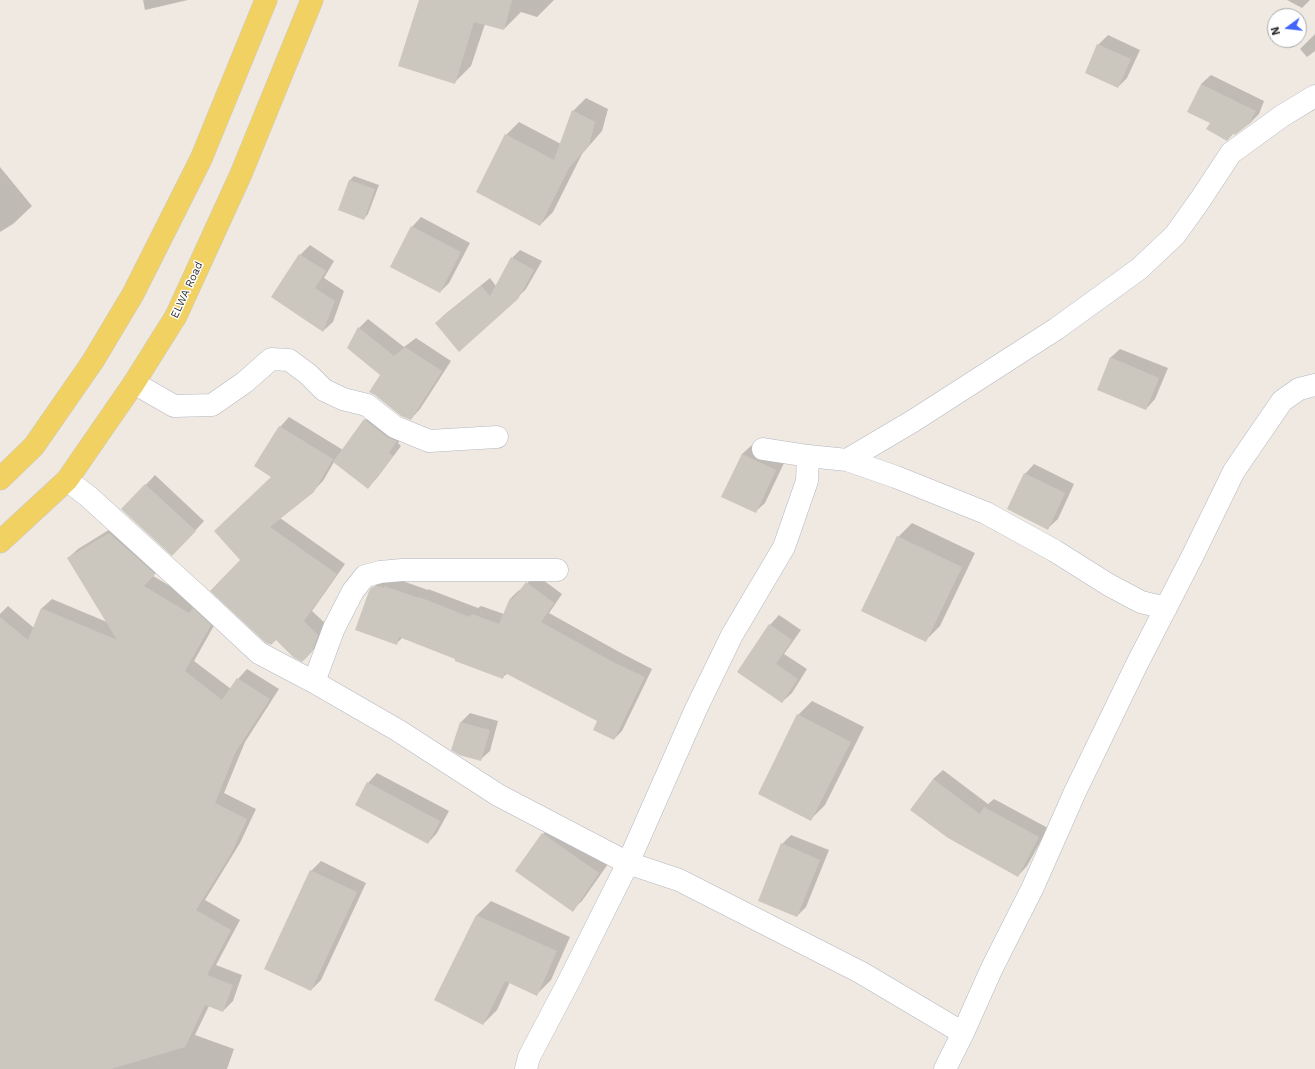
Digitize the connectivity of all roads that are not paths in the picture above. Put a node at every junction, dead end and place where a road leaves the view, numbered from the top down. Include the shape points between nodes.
1 (266, 0) edge
2 (312, 0) edge
3 (1315, 96) edge
4 (134, 383) junction
5 (1315, 385) edge
6 (497, 437) dead end
7 (763, 449) dead end
8 (808, 456) junction
9 (847, 460) junction
10 (0, 479) edge
11 (68, 480) junction
12 (0, 542) edge
13 (557, 570) dead end
14 (1166, 608) junction
15 (314, 682) junction
16 (628, 863) junction
17 (963, 1033) junction
18 (526, 1069) edge
19 (945, 1069) edge

1 - 10 main road via 201,159 133,294 93,361 34,446
2 - 4 main road, ELWA Road via 241,174 179,309
3 - 9 street via 1231,153 1175,235 1139,269 1056,329 913,421
4 - 6 street via 174,406 212,405 271,358 289,360 324,390 343,399 367,405 396,427 429,441
4 - 11 main road, ELWA Road
5 - 14 street via 1299,389 1282,400 1234,471
7 - 8 street
8 - 9 street
8 - 16 street via 807,481 784,547 732,635 699,702
9 - 14 street via 986,513 1141,602
11 - 12 main road, ELWA Road
11 - 15 street via 259,653
13 - 15 street via 402,570 365,576 353,591 334,628
14 - 17 street via 1075,792 1034,887 992,968
15 - 16 street via 398,731 498,795
16 - 17 street via 679,880 745,913 860,972
16 - 18 street via 529,1057
17 - 19 street

